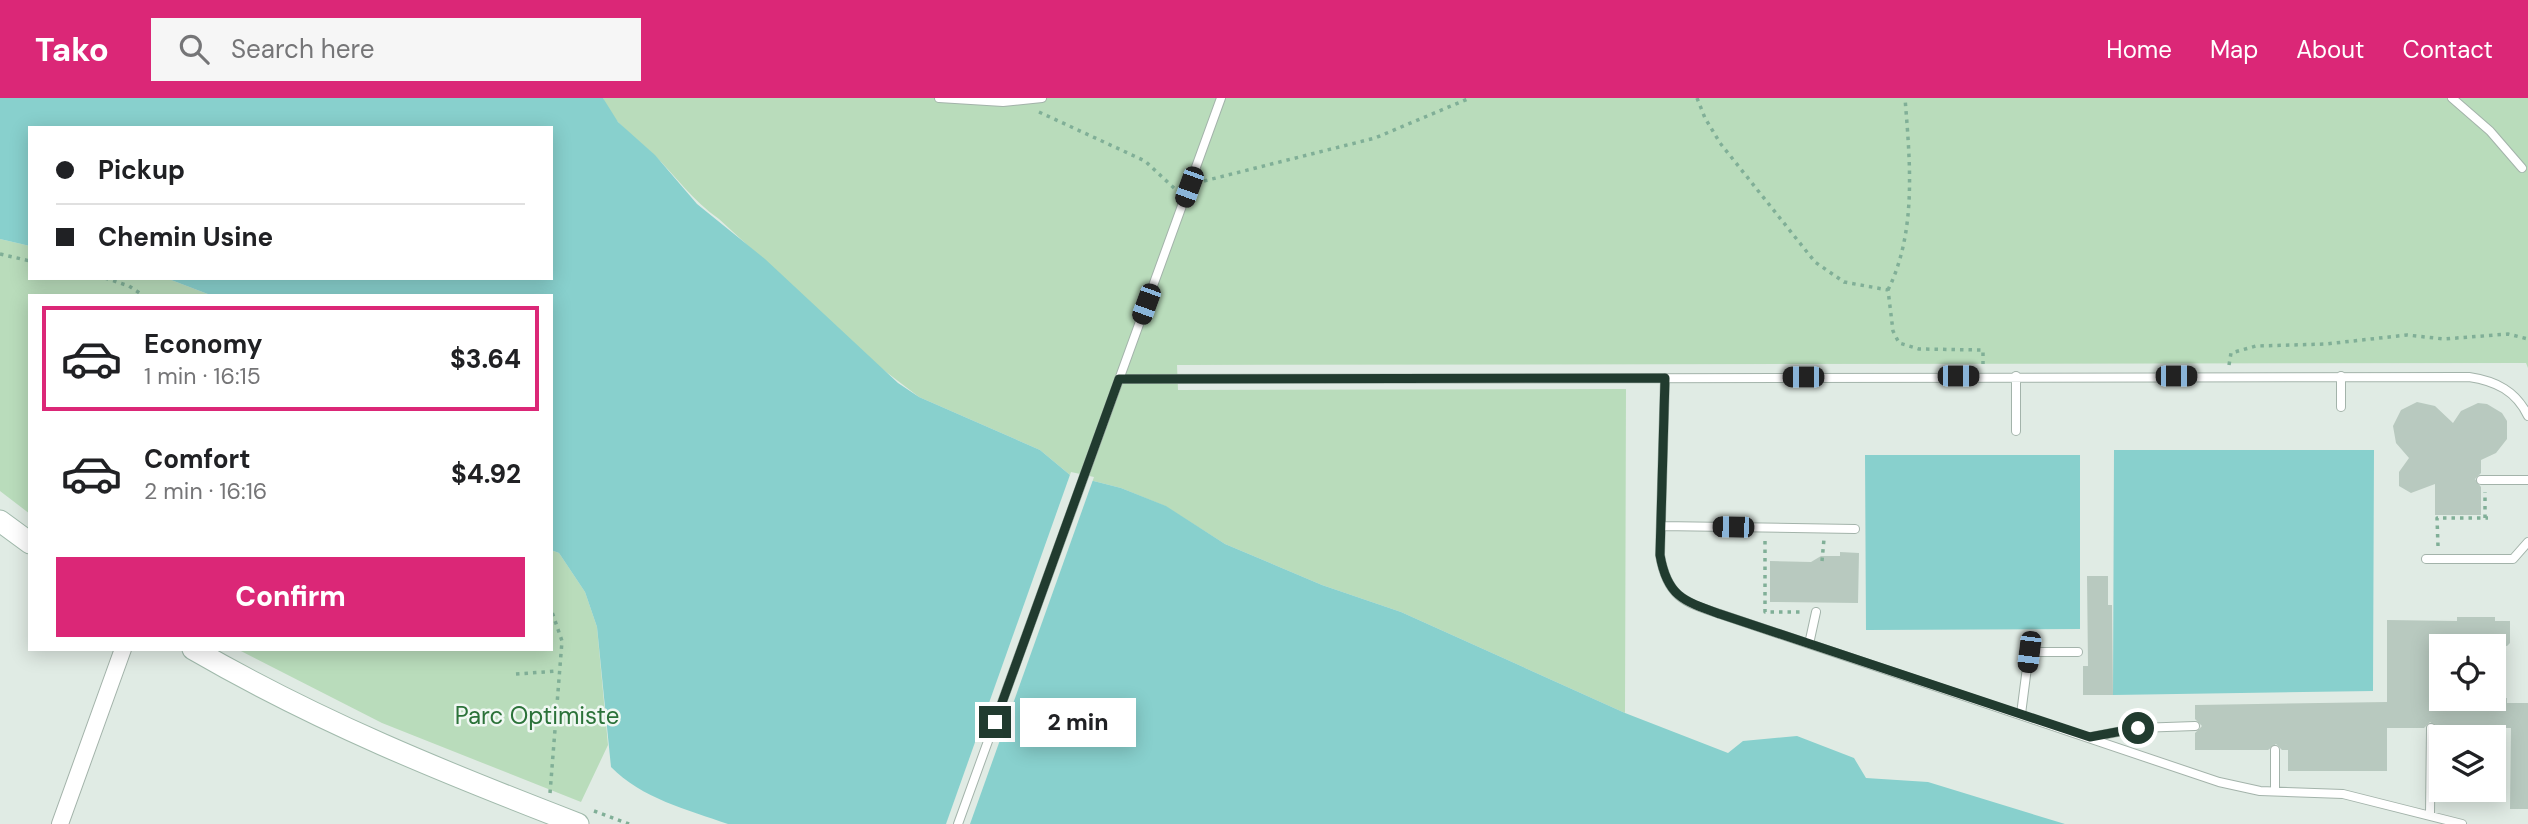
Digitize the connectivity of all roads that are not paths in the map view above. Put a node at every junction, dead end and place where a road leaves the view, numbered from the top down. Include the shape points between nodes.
1 (939, 98) edge
2 (1042, 98) edge
3 (1221, 98) edge
4 (2452, 98) edge
5 (2522, 168) dead end
6 (2016, 376) junction
7 (2341, 376) junction
8 (1665, 378) junction
9 (1119, 379) junction
10 (2340, 407) dead end
11 (2528, 416) edge
12 (2016, 430) dead end
13 (2483, 480) road end
14 (2528, 480) edge
15 (0, 521) edge
16 (1661, 526) junction
17 (1855, 528) dead end
18 (28, 542) edge
19 (2528, 542) edge
20 (2426, 559) dead end
21 (1816, 612) road end
22 (1809, 644) junction
23 (122, 651) edge
24 (197, 651) edge
25 (2078, 652) dead end
26 (2021, 714) junction
27 (2195, 726) dead end
28 (2090, 737) junction
29 (2275, 750) dead end
30 (2275, 791) junction
31 (2430, 802) edge
32 (2430, 815) junction
33 (60, 824) edge
34 (578, 824) edge
35 (958, 824) edge
36 (2462, 824) edge

1 - 2 lane via 1003,102
3 - 9 lane
4 - 5 lane via 2490,131
6 - 7 lane
6 - 8 lane
6 - 12 lane
7 - 10 lane
7 - 11 lane via 2484,379 2507,390
8 - 9 lane
8 - 16 lane
9 - 35 lane
13 - 14 lane
15 - 18 street
16 - 17 lane
16 - 22 lane via 1664,575 1679,597
19 - 20 lane via 2514,559
21 - 22 lane
22 - 26 lane
23 - 33 street
24 - 34 street via 279,698 372,742
25 - 26 lane via 2029,652
26 - 28 lane
27 - 28 lane via 2138,728
28 - 30 lane via 2219,782
29 - 30 lane
30 - 32 lane via 2343,794
31 - 32 lane
32 - 36 lane

